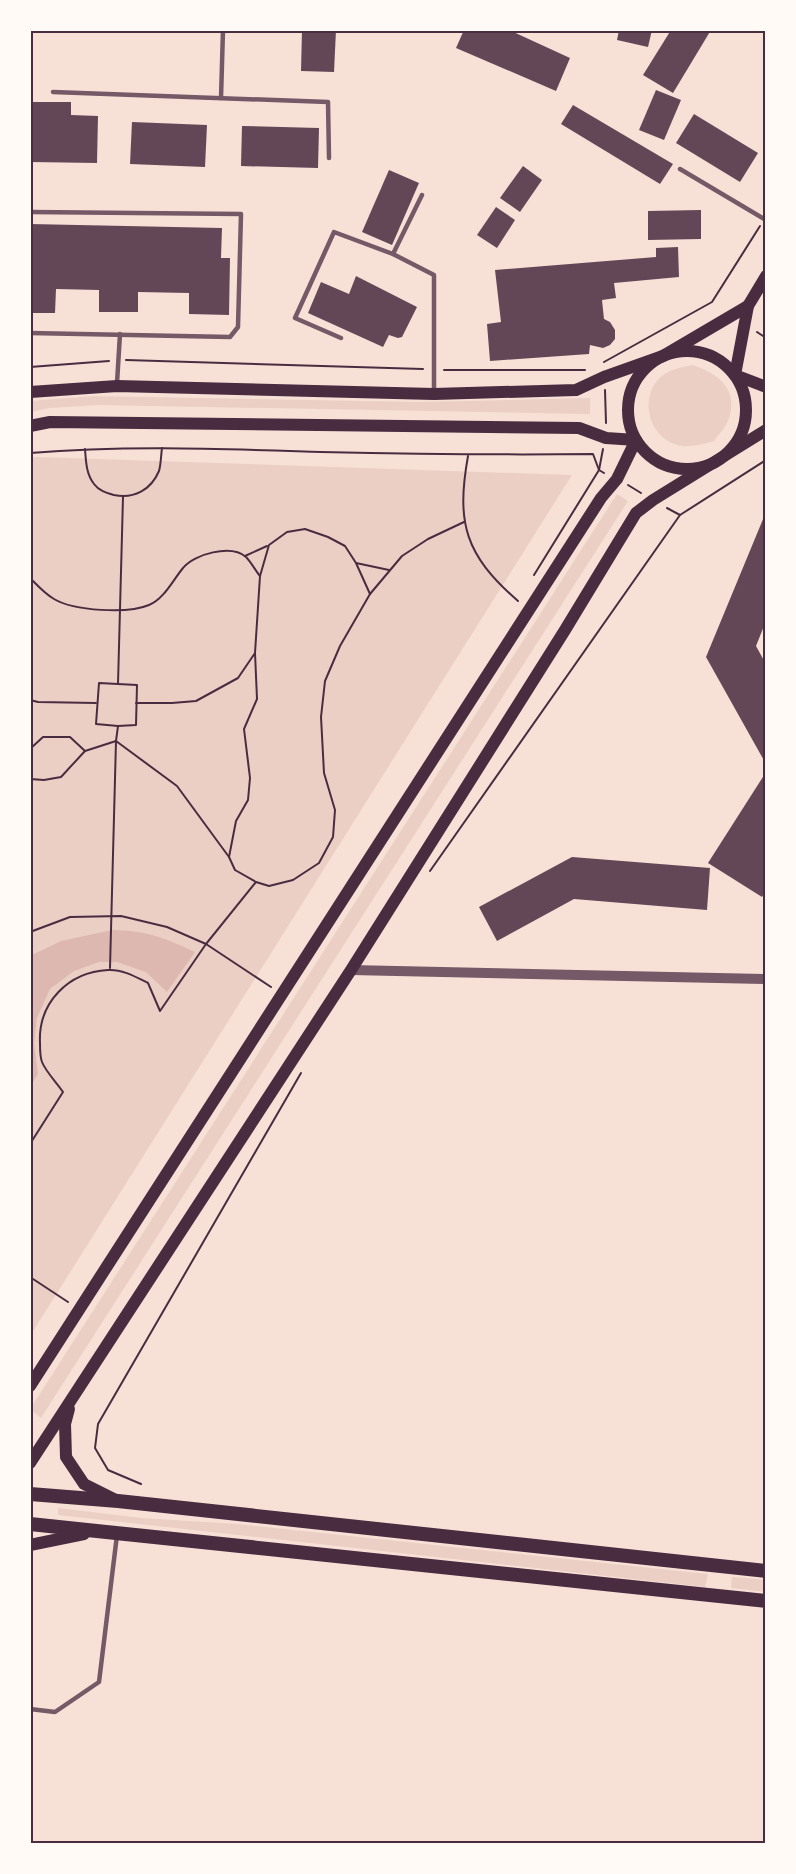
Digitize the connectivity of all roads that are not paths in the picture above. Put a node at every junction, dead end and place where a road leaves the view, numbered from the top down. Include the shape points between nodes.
1 (223, 30) edge
2 (53, 93) dead end
3 (222, 98) junction
4 (329, 158) dead end
5 (680, 169) dead end
6 (422, 195) dead end
7 (30, 212) edge
8 (766, 220) edge
9 (393, 254) junction
10 (766, 276) edge
11 (748, 306) junction
12 (30, 333) edge
13 (120, 334) junction
14 (341, 338) dead end
15 (663, 356) junction
16 (735, 375) junction
17 (117, 386) junction
18 (766, 387) edge
19 (30, 392) edge
20 (435, 394) junction
21 (30, 426) edge
22 (766, 430) edge
23 (636, 440) junction
24 (721, 459) junction
25 (351, 970) junction
26 (766, 979) edge
27 (30, 1386) edge
28 (71, 1398) junction
29 (30, 1463) edge
30 (30, 1494) edge
31 (118, 1501) junction
32 (30, 1524) edge
33 (117, 1532) junction
34 (30, 1545) edge
35 (766, 1571) edge
36 (766, 1601) edge
37 (30, 1709) edge

1 - 3 lane
2 - 3 lane
3 - 4 lane via 328,102
5 - 8 lane
6 - 9 lane
7 - 13 lane via 241,214 238,327 230,337
9 - 14 lane via 334,232 295,318
9 - 20 lane via 434,275
10 - 11 main road
11 - 15 main road
11 - 16 main road
12 - 13 lane
13 - 17 lane
15 - 16 main road via 683,351 702,353 720,361
15 - 20 main road via 576,390
15 - 23 main road via 647,367 635,383 629,421
16 - 18 main road
16 - 24 main road via 747,410 735,446
17 - 19 main road
17 - 20 main road
21 - 23 main road via 50,422 579,428 606,438
22 - 24 main road
23 - 24 main road via 648,455 665,465 703,467
23 - 27 main road via 617,479 601,498
24 - 25 main road via 636,513
25 - 26 street
25 - 28 main road
28 - 29 main road
28 - 31 main road via 65,1424 66,1457 84,1484
30 - 31 main road
31 - 35 main road
32 - 33 main road
33 - 34 main road via 75,1534
33 - 36 main road
33 - 37 lane via 99,1683 55,1712

